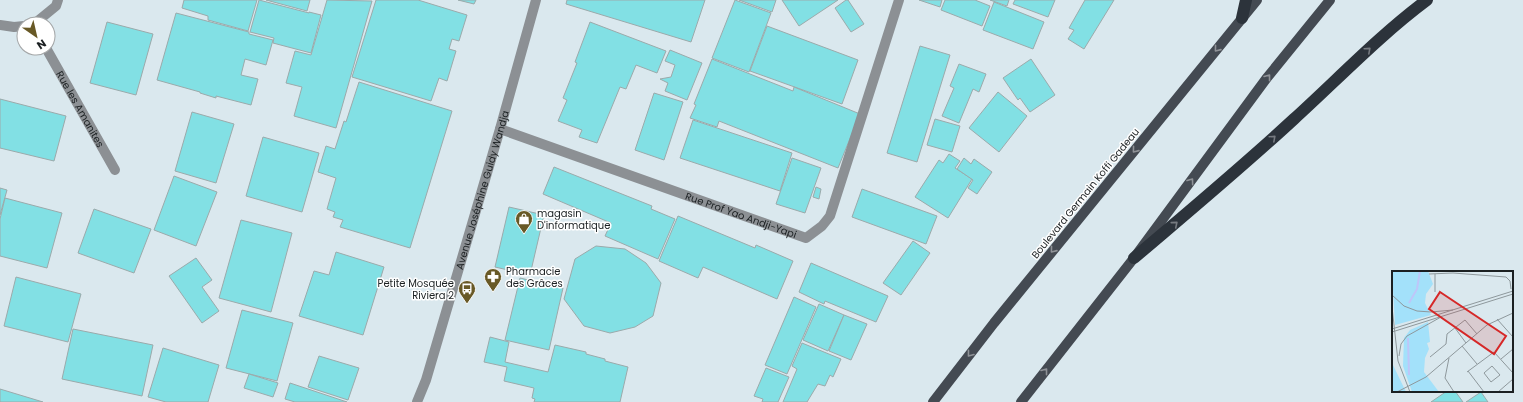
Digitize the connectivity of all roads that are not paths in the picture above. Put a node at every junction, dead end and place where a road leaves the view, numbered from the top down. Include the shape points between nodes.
1 (58, 0) edge
2 (536, 0) edge
3 (899, 0) edge
4 (1246, 0) edge
5 (1257, 0) edge
6 (1330, 0) edge
7 (1427, 0) edge
8 (44, 16) edge
9 (1242, 18) junction
10 (0, 25) edge
11 (16, 27) edge
12 (51, 56) edge
13 (500, 130) junction
14 (115, 170) dead end
15 (1134, 258) junction
16 (417, 402) edge
17 (933, 402) edge
18 (1021, 402) edge

1 - 8 street via 56,6
2 - 13 street, Avenue Joséphine Guidy Wandja
3 - 13 street, Rue Prof Yao Andji-Yapi via 830,216 806,238
4 - 9 highway
5 - 9 main road, Boulevard Germain Koffi Gadeau
15 -> 6 main road via 1266,79
15 -> 7 highway via 1231,176
9 -> 17 main road, Boulevard Germain Koffi Gadeau via 994,323
10 - 11 street
12 - 14 street, Rue les Amanites
13 - 16 street, Avenue Joséphine Guidy Wandja via 426,380
18 -> 15 main road

